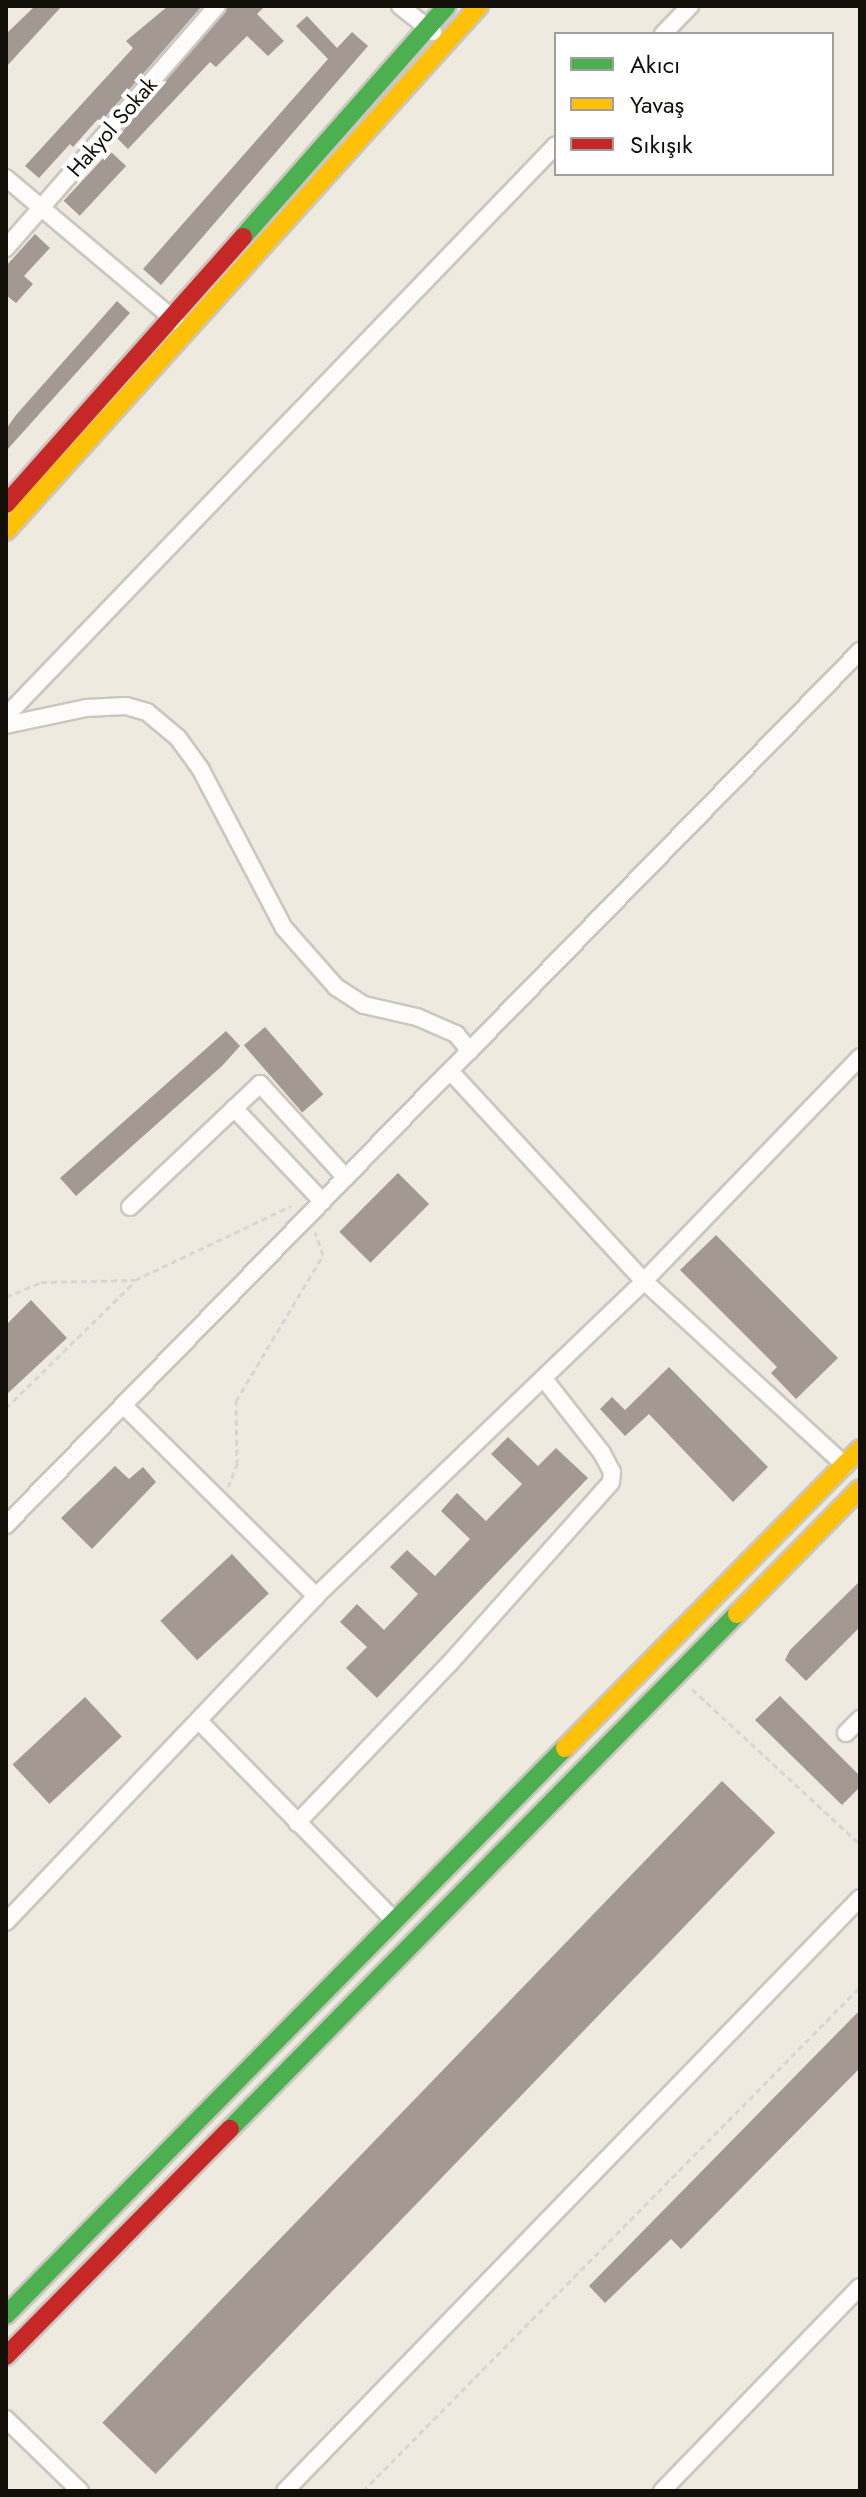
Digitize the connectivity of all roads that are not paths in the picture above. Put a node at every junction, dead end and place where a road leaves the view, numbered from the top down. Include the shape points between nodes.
1 (217, 6) edge
2 (400, 6) edge
3 (447, 6) edge
4 (479, 6) edge
5 (690, 6) edge
6 (427, 28) junction
7 (665, 32) edge
8 (447, 42) junction
9 (554, 147) edge
10 (6, 178) edge
11 (41, 209) junction
12 (6, 248) edge
13 (172, 319) junction
14 (190, 328) junction
15 (6, 504) edge
16 (6, 531) edge
17 (860, 651) edge
18 (6, 716) edge
19 (6, 725) edge
20 (470, 1051) junction
21 (860, 1057) edge
22 (450, 1071) junction
23 (234, 1108) junction
24 (346, 1178) junction
25 (320, 1198) junction
26 (130, 1207) dead end
27 (644, 1281) junction
28 (544, 1379) junction
29 (123, 1405) junction
30 (860, 1449) edge
31 (845, 1465) junction
32 (860, 1489) edge
33 (6, 1525) edge
34 (316, 1596) junction
35 (860, 1719) edge
36 (199, 1721) junction
37 (846, 1733) dead end
38 (297, 1823) junction
39 (860, 1898) edge
40 (394, 1920) junction
41 (6, 1922) edge
42 (860, 2287) edge
43 (6, 2315) edge
44 (6, 2356) edge
45 (6, 2419) edge
46 (80, 2491) edge
47 (285, 2491) edge
48 (662, 2491) edge

1 - 11 street, Hakyol Sokak
2 - 6 street
3 - 6 street
4 - 8 street
5 - 7 street
6 - 8 street
6 - 13 street
8 - 14 street
9 - 18 street
10 - 11 street
11 - 12 street, Hakyol Sokak
11 - 13 street
13 - 14 street
13 - 15 street
14 - 16 street
17 - 20 street
19 - 20 street via 86,708 126,706 147,712 178,738 201,770 284,928 336,987 364,1005 417,1017 456,1034
20 - 22 street
21 - 27 street
22 - 24 street
22 - 27 street
23 - 24 street via 260,1084
23 - 25 street
23 - 26 street
24 - 25 street
25 - 29 street via 306,1219
27 - 28 street
27 - 31 street
28 - 34 street
28 - 38 street via 602,1453 611,1482 450,1663
29 - 33 street
29 - 34 street
30 - 31 street
31 - 40 street
32 - 44 street
34 - 36 street
35 - 37 street
36 - 38 street
36 - 41 street
38 - 40 street
39 - 47 street
40 - 43 street
42 - 48 street
45 - 46 street

